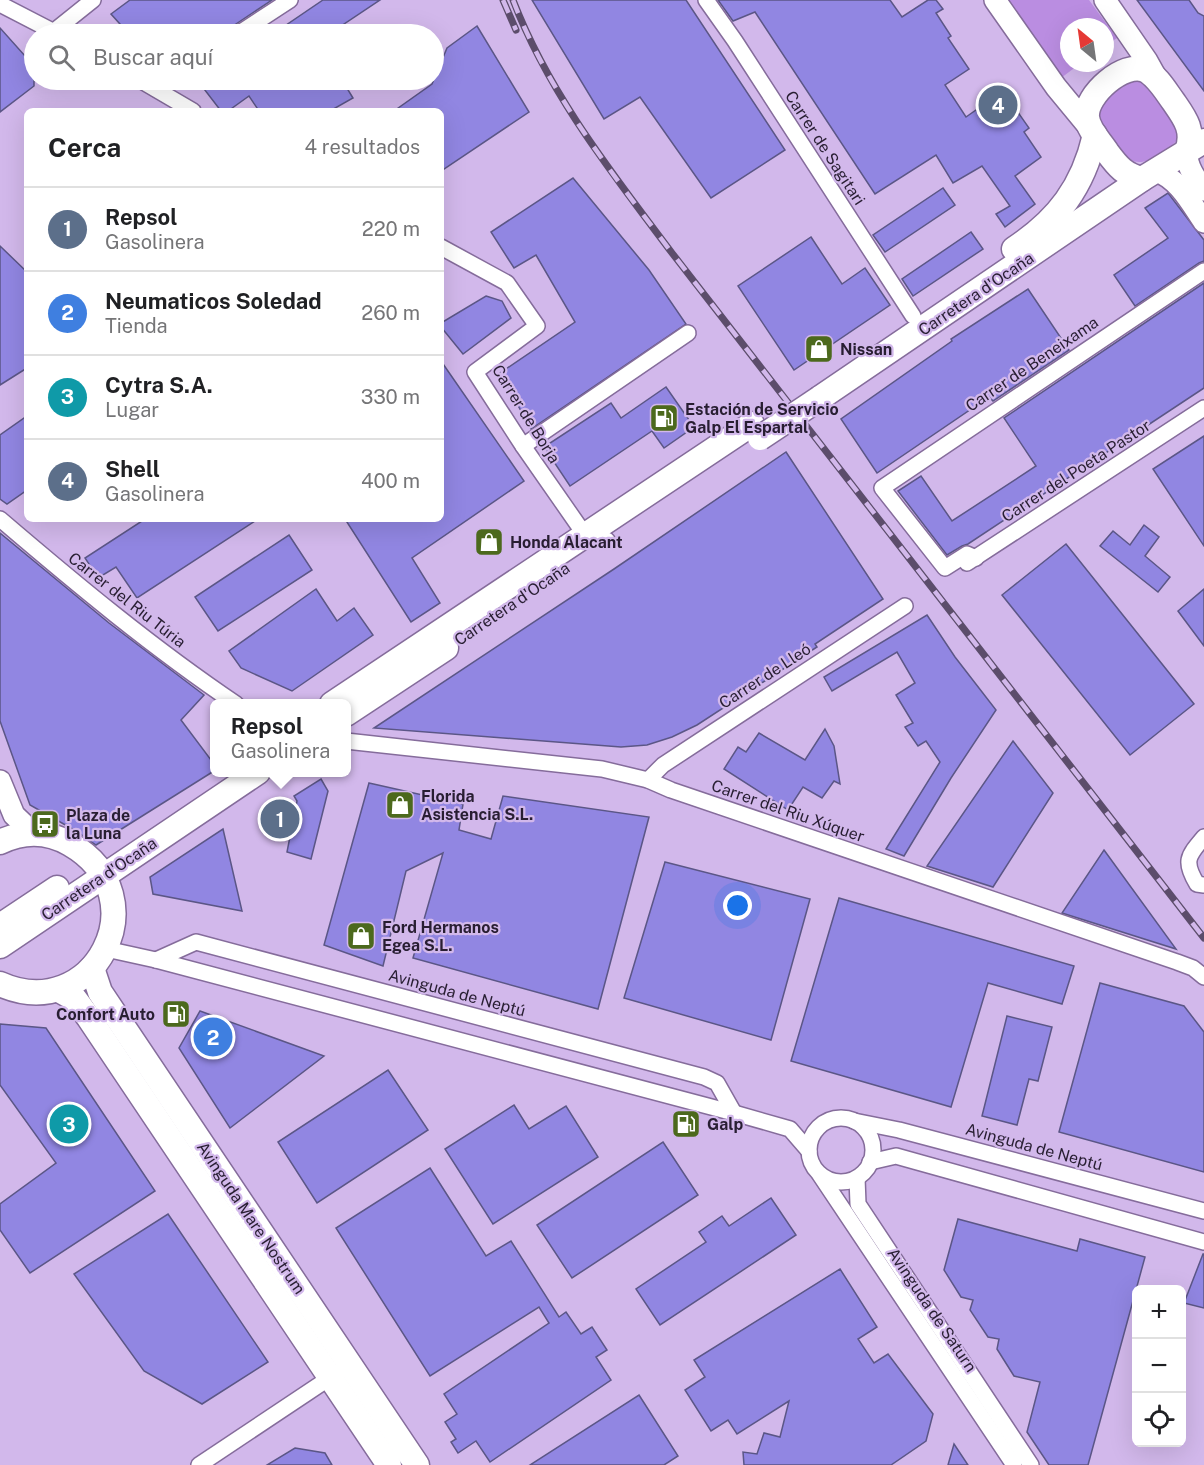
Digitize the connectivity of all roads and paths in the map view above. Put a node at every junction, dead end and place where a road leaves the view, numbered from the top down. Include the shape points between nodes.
1 (93, 0) edge
2 (290, 0) edge
3 (706, 0) edge
4 (995, 0) edge
5 (1104, 0) edge
6 (0, 4) edge
7 (39, 24) edge
8 (66, 24) edge
9 (253, 24) edge
10 (1156, 79) junction
11 (158, 90) edge
12 (188, 108) edge
13 (1194, 116) edge
14 (1092, 131) junction
15 (1196, 146) edge
16 (1149, 175) junction
17 (1204, 190) edge
18 (1204, 222) edge
19 (444, 249) edge
20 (1204, 271) edge
21 (913, 316) junction
22 (688, 333) dead end
23 (815, 392) junction
24 (1204, 408) edge
25 (523, 446) junction
26 (882, 488) joint
27 (0, 519) edge
28 (596, 538) junction
29 (904, 606) dead end
30 (229, 699) edge
31 (340, 699) edge
32 (351, 710) edge
33 (351, 742) edge
34 (222, 777) edge
35 (250, 777) edge
36 (648, 780) junction
37 (0, 781) edge
38 (34, 834) junction
39 (1204, 837) edge
40 (0, 842) edge
41 (99, 870) junction
42 (1204, 885) edge
43 (0, 926) edge
44 (0, 946) edge
45 (99, 958) junction
46 (156, 960) junction
47 (1204, 977) edge
48 (0, 984) edge
49 (59, 990) junction
50 (734, 1113) junction
51 (854, 1121) junction
52 (809, 1150) junction
53 (870, 1162) junction
54 (820, 1175) junction
55 (857, 1178) junction
56 (1204, 1211) edge
57 (1204, 1242) edge
58 (350, 1365) junction
59 (330, 1378) junction
60 (199, 1465) edge
61 (389, 1465) edge
62 (417, 1465) edge
63 (1014, 1465) edge
64 (1031, 1465) edge

1 - 8 street
2 - 9 street
3 - 21 street, Carrer de Sagitari
4 - 14 street
5 - 10 street via 1148,61
6 - 7 street
10 - 13 main road
10 - 14 main road via 1135,68 1109,81 1093,94 1088,106
11 - 12 street
13 - 15 main road via 1191,135
14 - 16 main road via 1120,169 1130,176
14 - 21 main road, Carretera d'Ocaña via 1089,161 1047,225
15 - 16 main road
15 - 17 street via 1186,157
16 - 18 street via 1166,174
16 - 23 main road, Carretera d'Ocaña
19 - 25 street, Carrer de Borja via 507,283 537,326 475,372
20 - 26 street, Carrer de Beneixama
21 - 23 main road, Carretera d'Ocaña
22 - 25 street
23 - 28 main road, Carretera d'Ocaña, bridge
24 - 26 street, Carrer del Poeta Pastor via 971,561 968,554 945,568
25 - 28 street, Carrer de Borja via 562,501
27 - 30 street, Carrer del Riu Túria via 165,655
28 - 31 main road, Carretera d'Ocaña
28 - 32 main road, Carretera d'Ocaña
29 - 36 street, Carrer de Lleó via 663,765
33 - 36 street, Carrer del Riu Xúquer via 602,769
34 - 41 main road, Carretera d'Ocaña
35 - 41 main road, Carretera d'Ocaña
36 - 47 street, Carrer del Riu Xúquer via 1177,962
37 - 38 street via 14,815
38 - 40 main road
38 - 41 main road via 64,840 81,850
39 - 42 street via 1189,854 1188,870 1197,884
41 - 43 main road, Carretera d'Ocaña
41 - 44 main road, Carretera d'Ocaña
41 - 45 main road via 113,897 114,913
45 - 46 street
45 - 49 main road via 73,983
45 - 58 main road, Avinguda Mare Nostrum via 100,992
46 - 50 street
46 - 50 street, Avinguda de Neptú via 196,942 704,1077 717,1083
48 - 49 main road via 34,993
49 - 59 main road, Avinguda Mare Nostrum via 75,999 89,1018
50 - 52 street via 790,1129
51 - 52 street via 833,1119 823,1124 810,1140
51 - 53 street via 870,1139
51 - 56 street, Avinguda de Neptú
52 - 54 street via 810,1160
53 - 55 street
53 - 57 street via 896,1156
54 - 55 street via 838,1182
54 - 63 street, Avinguda de Saturn
55 - 64 street, Avinguda de Saturn via 858,1204
58 - 59 street
58 - 62 main road, Avinguda Mare Nostrum
59 - 60 street
59 - 61 main road, Avinguda Mare Nostrum

